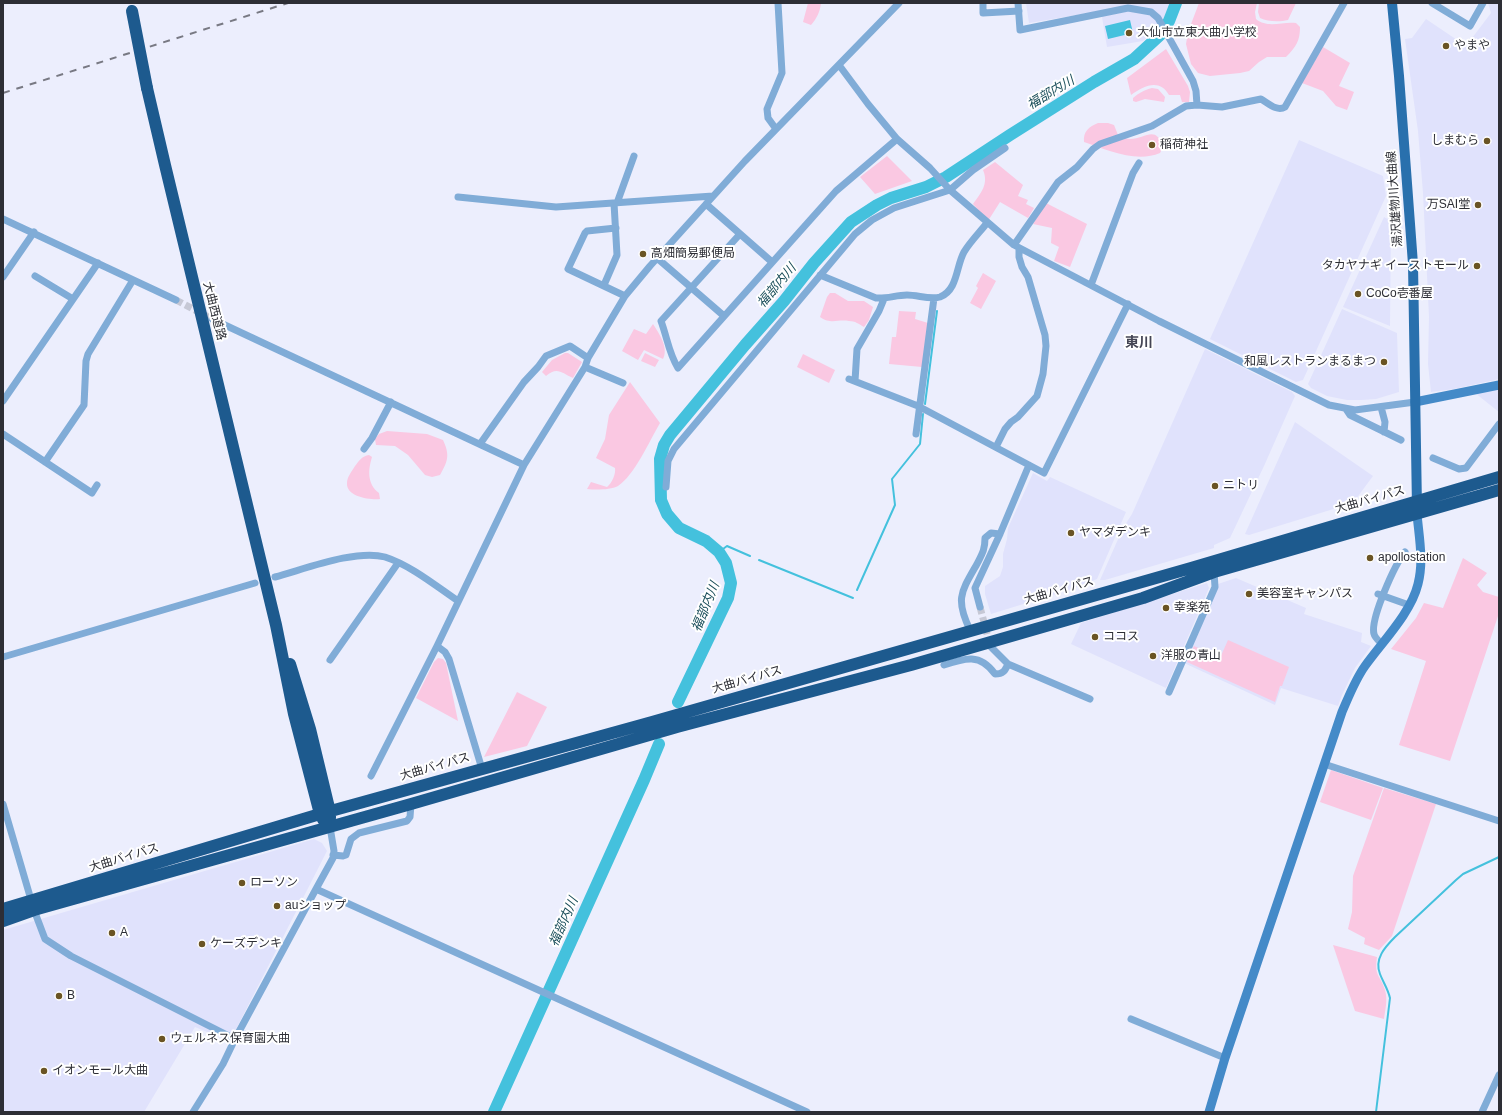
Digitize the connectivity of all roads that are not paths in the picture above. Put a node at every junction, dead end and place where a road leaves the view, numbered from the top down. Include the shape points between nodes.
1 (778, 3) edge
2 (899, 3) edge
3 (983, 3) edge
4 (1018, 3) edge
5 (1344, 3) edge
6 (1392, 3) edge
7 (1434, 3) edge
8 (1483, 3) edge
9 (132, 7) edge
10 (1019, 11) junction
11 (839, 65) junction
12 (1197, 104) junction
13 (776, 129) junction
14 (897, 139) junction
15 (1005, 148) dead end
16 (634, 156) dead end
17 (1140, 163) dead end
18 (948, 187) junction
19 (713, 196) junction
20 (458, 197) dead end
21 (616, 203) junction
22 (706, 204) junction
23 (3, 219) edge
24 (987, 223) junction
25 (616, 228) junction
26 (34, 232) junction
27 (740, 234) junction
28 (1017, 247) junction
29 (657, 258) junction
30 (772, 262) junction
31 (98, 263) junction
32 (820, 275) junction
33 (35, 276) dead end
34 (3, 277) edge
35 (133, 280) junction
36 (604, 285) junction
37 (1091, 285) junction
38 (691, 288) junction
39 (625, 296) junction
40 (934, 298) junction
41 (73, 299) junction
42 (884, 299) junction
43 (176, 300) tunnel mouth
44 (1128, 304) junction
45 (724, 316) junction
46 (212, 319) tunnel mouth
47 (588, 358) junction
48 (585, 368) junction
49 (623, 383) dead end
50 (1499, 386) edge
51 (3, 401) edge
52 (390, 402) junction
53 (1415, 402) junction
54 (920, 407) junction
55 (1381, 407) junction
56 (1346, 409) junction
57 (1499, 424) edge
58 (1384, 432) junction
59 (3, 434) edge
60 (916, 434) dead end
61 (1401, 440) dead end
62 (480, 444) junction
63 (996, 447) junction
64 (364, 449) dead end
65 (1433, 458) dead end
66 (45, 462) junction
67 (524, 465) junction
68 (1029, 465) junction
69 (1499, 477) edge
70 (97, 485) dead end
71 (666, 487) dead end
72 (1499, 490) edge
73 (1417, 501) junction
74 (1417, 514) junction
75 (1000, 534) junction
76 (1405, 552) dead end
77 (398, 563) junction
78 (1214, 572) junction
79 (275, 577) dead end
80 (255, 583) dead end
81 (1381, 595) junction
82 (458, 602) junction
83 (1409, 605) junction
84 (980, 607) tunnel mouth
85 (970, 630) junction
86 (1382, 644) junction
87 (437, 646) junction
88 (991, 647) tunnel mouth
89 (946, 655) junction
90 (3, 657) edge
91 (330, 660) dead end
92 (1008, 664) junction
93 (1169, 692) dead end
94 (1090, 699) dead end
95 (1324, 764) junction
96 (482, 769) junction
97 (371, 776) dead end
98 (3, 804) edge
99 (411, 804) junction
100 (325, 813) junction
101 (1499, 821) edge
102 (330, 827) junction
103 (334, 855) junction
104 (316, 889) junction
105 (32, 905) junction
106 (3, 909) edge
107 (3, 921) edge
108 (1131, 1019) dead end
109 (235, 1039) junction
110 (1225, 1058) junction
111 (1499, 1076) edge
112 (193, 1112) edge
113 (807, 1112) edge
114 (1209, 1112) edge
115 (1482, 1112) edge

1 - 13 street via 782,73 766,114
2 - 11 street
3 - 10 street via 983,13
4 - 10 street
5 - 12 street via 1285,107 1278,109 1261,99 1222,107
6 - 53 main road, 湯沢雄物川大曲線 via 1413,264
7 - 8 street via 1470,26
9 - 100 highway, 大曲西道路, bridge via 147,88 276,625 310,730
10 - 12 street via 1020,30 1128,8 1151,12 1158,18 1193,81
11 - 13 street
11 - 14 street
12 - 28 street via 1186,106 1152,126 1100,144 1093,149 1077,167 1058,182
13 - 19 street
14 - 18 street
14 - 30 street via 836,191
15 - 18 street
16 - 21 street
17 - 37 street via 1133,173
18 - 24 street
18 - 32 street via 906,203 872,220 852,237
19 - 21 street
19 - 22 street
20 - 21 street via 556,207
21 - 25 street
22 - 27 street
22 - 29 street
23 - 26 street
24 - 28 street
24 - 40 street via 964,252 950,290 941,297
25 - 36 street via 617,255
25 - 36 street via 585,233 568,269
26 - 31 street
26 - 34 street
27 - 30 street
27 - 38 street
28 - 37 street
28 - 63 street via 1045,335 1045,362 1037,396 1005,428
29 - 38 street
29 - 39 street
30 - 45 street
31 - 35 street
31 - 41 street
32 - 42 street
32 - 71 street via 674,449 668,461
33 - 41 street
35 - 43 street
35 - 66 street via 88,354 84,405
36 - 39 street
37 - 44 street
38 - 45 street
38 - 45 street via 661,321 672,360 678,368
39 - 47 street
40 - 42 street via 905,295
40 - 54 street
41 - 51 street
42 - 54 street via 857,349 852,380
44 - 56 street via 1329,405
44 - 68 street via 1044,473
46 - 52 street
47 - 48 street
47 - 62 street via 570,346 546,356
48 - 49 street
48 - 67 street
50 - 53 street
52 - 62 street
52 - 64 street
53 - 55 street
53 - 73 main road, 湯沢雄物川大曲線
54 - 60 street
54 - 63 street
55 - 56 street
55 - 58 street via 1385,422
56 - 58 street via 1350,415
57 - 65 street via 1466,468 1459,469
58 - 61 street
59 - 66 street
62 - 67 street
63 - 68 street
66 - 70 street via 92,493
67 - 82 street
68 - 75 street
69 - 73 highway, 大曲バイパス
72 - 74 highway, 大曲バイパス
73 - 74 main road, 湯沢雄物川大曲線
73 - 85 highway, 大曲バイパス
74 - 78 highway, 大曲バイパス
74 - 83 street via 1420,569 1418,585
75 - 84 street via 975,588
75 - 85 street via 991,533 985,538 985,549 962,590 961,605
76 - 81 street
77 - 79 street via 370,554 351,556
77 - 82 street
77 - 91 street
78 - 89 highway, 大曲バイパス via 1143,598
78 - 93 street via 1214,587
80 - 90 street
81 - 83 street
81 - 86 street via 1374,627 1376,637
82 - 87 street
83 - 86 street
85 - 96 highway, 大曲バイパス
86 - 95 street via 1364,667 1352,689
87 - 96 street via 449,659
87 - 97 street
88 - 92 street
89 - 92 street via 944,664 972,658 982,661 995,674 1005,671
89 - 99 highway, 大曲バイパス via 677,727
92 - 94 street
95 - 101 street
95 - 110 street
96 - 100 highway, 大曲バイパス
98 - 105 street
99 - 102 highway, 大曲バイパス
99 - 103 street via 410,817 407,821 359,833 351,839 346,855
100 - 102 highway, 大曲西道路
100 - 105 highway, 大曲バイパス
102 - 103 street
102 - 105 highway, 大曲バイパス
103 - 104 street
104 - 109 street
104 - 113 street
105 - 106 highway, 大曲バイパス
105 - 107 highway, 大曲バイパス
105 - 109 street via 45,939 71,956
108 - 110 street
109 - 112 street via 223,1064
110 - 114 street
111 - 115 street

